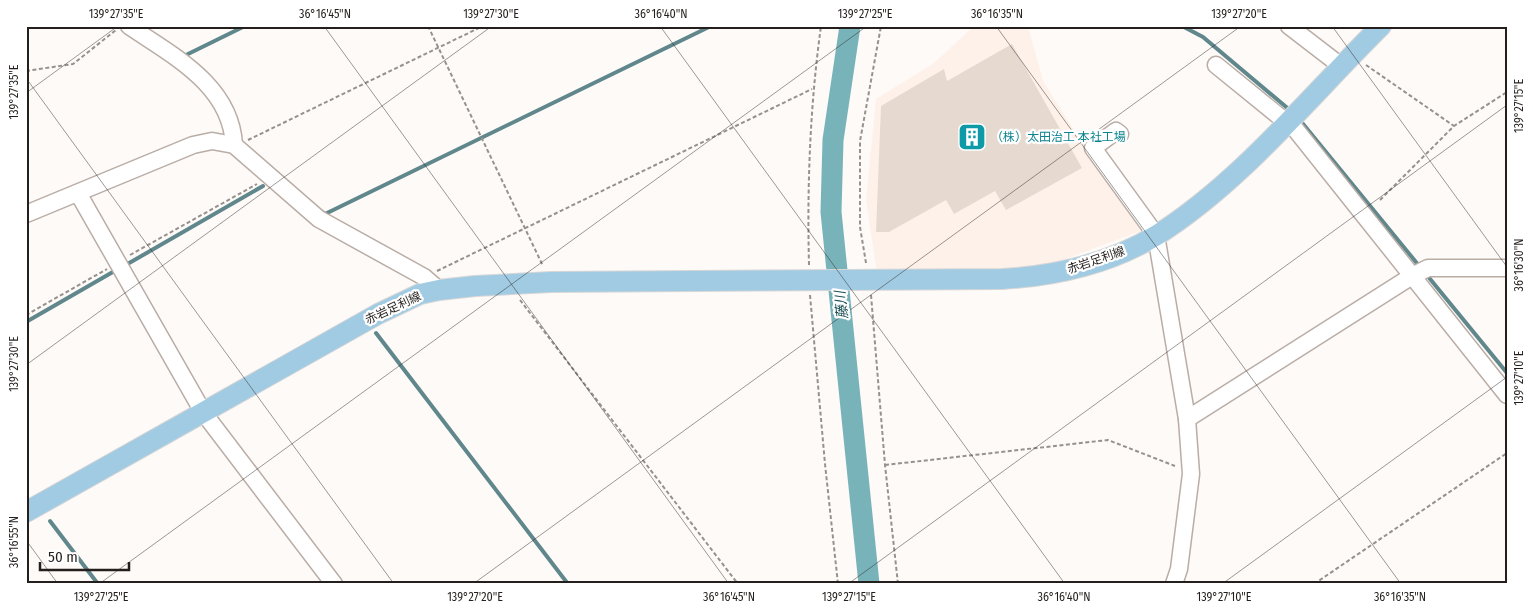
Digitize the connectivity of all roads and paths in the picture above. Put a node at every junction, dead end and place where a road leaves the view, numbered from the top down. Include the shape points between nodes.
1 (120, 26) edge
2 (128, 26) edge
3 (428, 26) edge
4 (483, 26) edge
5 (821, 26) edge
6 (881, 26) edge
7 (1289, 26) edge
8 (1381, 26) edge
9 (438, 48) junction
10 (1346, 60) junction
11 (1216, 65) dead end
12 (26, 71) edge
13 (812, 88) junction
14 (1507, 92) edge
15 (1292, 116) junction
16 (1454, 126) junction
17 (1120, 134) dead end
18 (234, 145) junction
19 (270, 177) junction
20 (78, 193) junction
21 (1380, 200) dead end
22 (26, 214) edge
23 (525, 228) junction
24 (1156, 235) junction
25 (117, 263) junction
26 (1507, 268) edge
27 (1412, 276) junction
28 (862, 281) junction
29 (550, 282) junction
30 (810, 282) junction
31 (431, 283) junction
32 (508, 284) junction
33 (26, 315) edge
34 (1507, 395) edge
35 (203, 412) junction
36 (1187, 419) junction
37 (1507, 453) edge
38 (885, 465) junction
39 (1191, 474) junction
40 (26, 512) edge
41 (334, 584) edge
42 (738, 584) edge
43 (838, 584) edge
44 (898, 584) edge
45 (1174, 584) edge
46 (1314, 584) edge

1 - 12 path via 73,64
2 - 18 street via 206,81 221,101 233,131
3 - 9 path
4 - 9 path
5 - 13 path
6 - 28 path via 860,141
7 - 10 street
8 - 10 main road, 赤岩足利線
9 - 18 path
9 - 23 path
10 - 15 main road, 赤岩足利線
10 - 16 path
11 - 15 street
13 - 23 path
13 - 30 path via 807,189
14 - 16 path
15 - 24 main road, 赤岩足利線 via 1209,197
15 - 27 street via 1329,171
16 - 21 path
17 - 24 street via 1116,131 1093,148
18 - 19 street
18 - 20 street via 212,141 193,146
19 - 25 path
19 - 31 street via 320,219
20 - 22 street
20 - 25 street
23 - 29 path
23 - 31 path
24 - 28 main road, 赤岩足利線 via 1106,258 1045,275 1002,279
24 - 36 street
25 - 33 path
25 - 35 street
26 - 27 street via 1428,268
27 - 34 street
27 - 36 street
28 - 30 main road, 赤岩足利線
28 - 38 path
29 - 30 main road, 赤岩足利線
29 - 32 main road, 赤岩足利線
30 - 43 path
31 - 32 main road, 赤岩足利線
31 - 35 main road, 赤岩足利線 via 420,294
32 - 42 path
35 - 40 main road, 赤岩足利線
35 - 41 street
36 - 39 street
37 - 46 path
38 - 39 path via 1108,440
38 - 44 path
39 - 45 street via 1179,569

